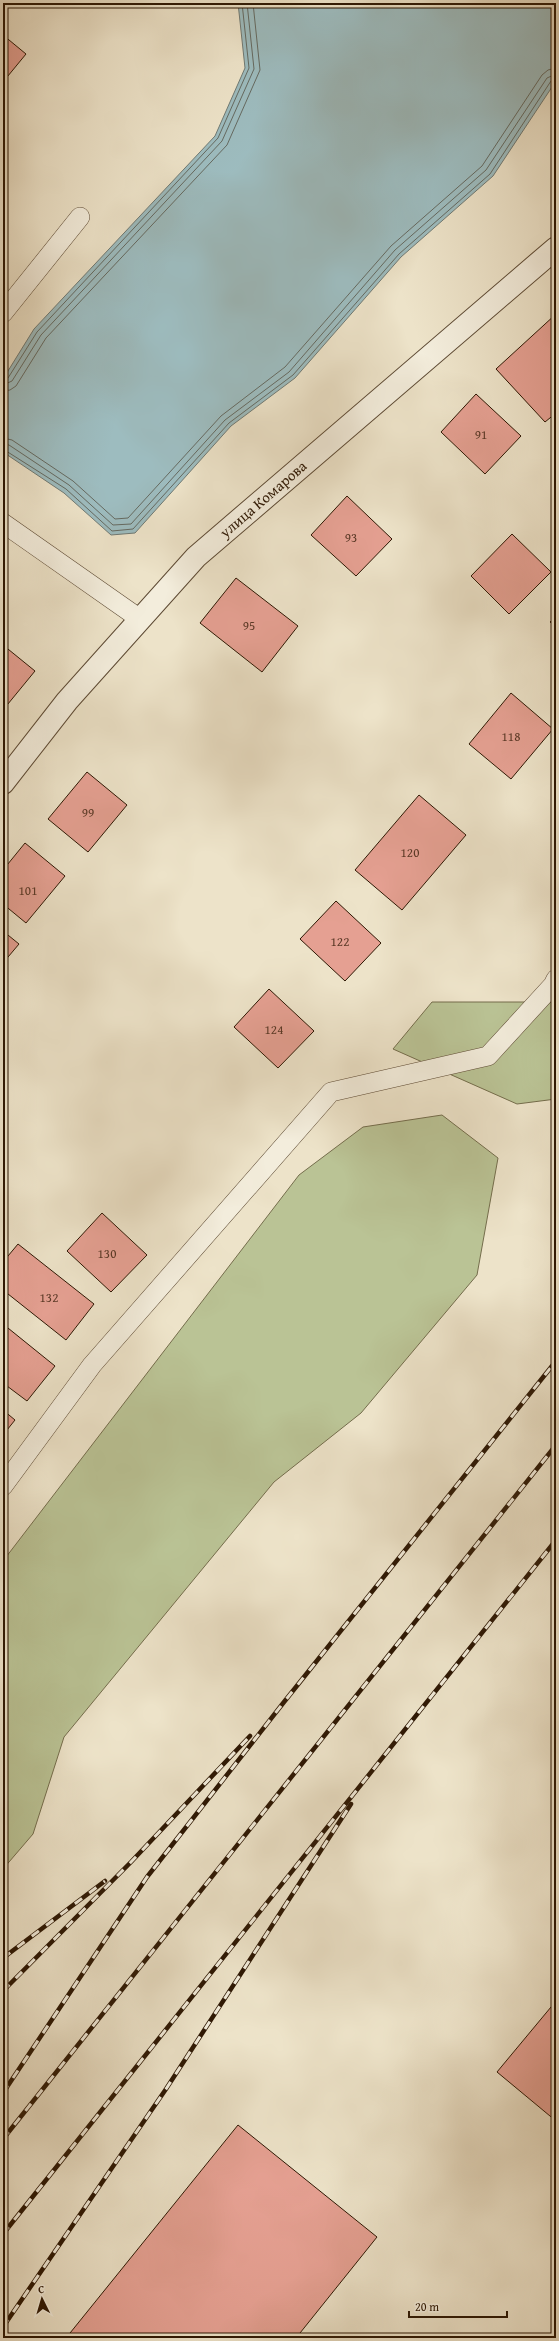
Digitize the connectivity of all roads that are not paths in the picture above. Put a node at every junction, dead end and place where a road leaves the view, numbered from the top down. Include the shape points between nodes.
1 (80, 217) dead end
2 (556, 248) edge
3 (3, 313) edge
4 (3, 523) edge
5 (140, 619) junction
6 (3, 783) edge
7 (556, 979) edge
8 (3, 1486) edge

1 - 3 lane
2 - 5 street, улица Комарова via 196,557
4 - 5 lane
5 - 6 street, улица Комарова via 67,701
7 - 8 lane via 488,1056 331,1092 92,1365

